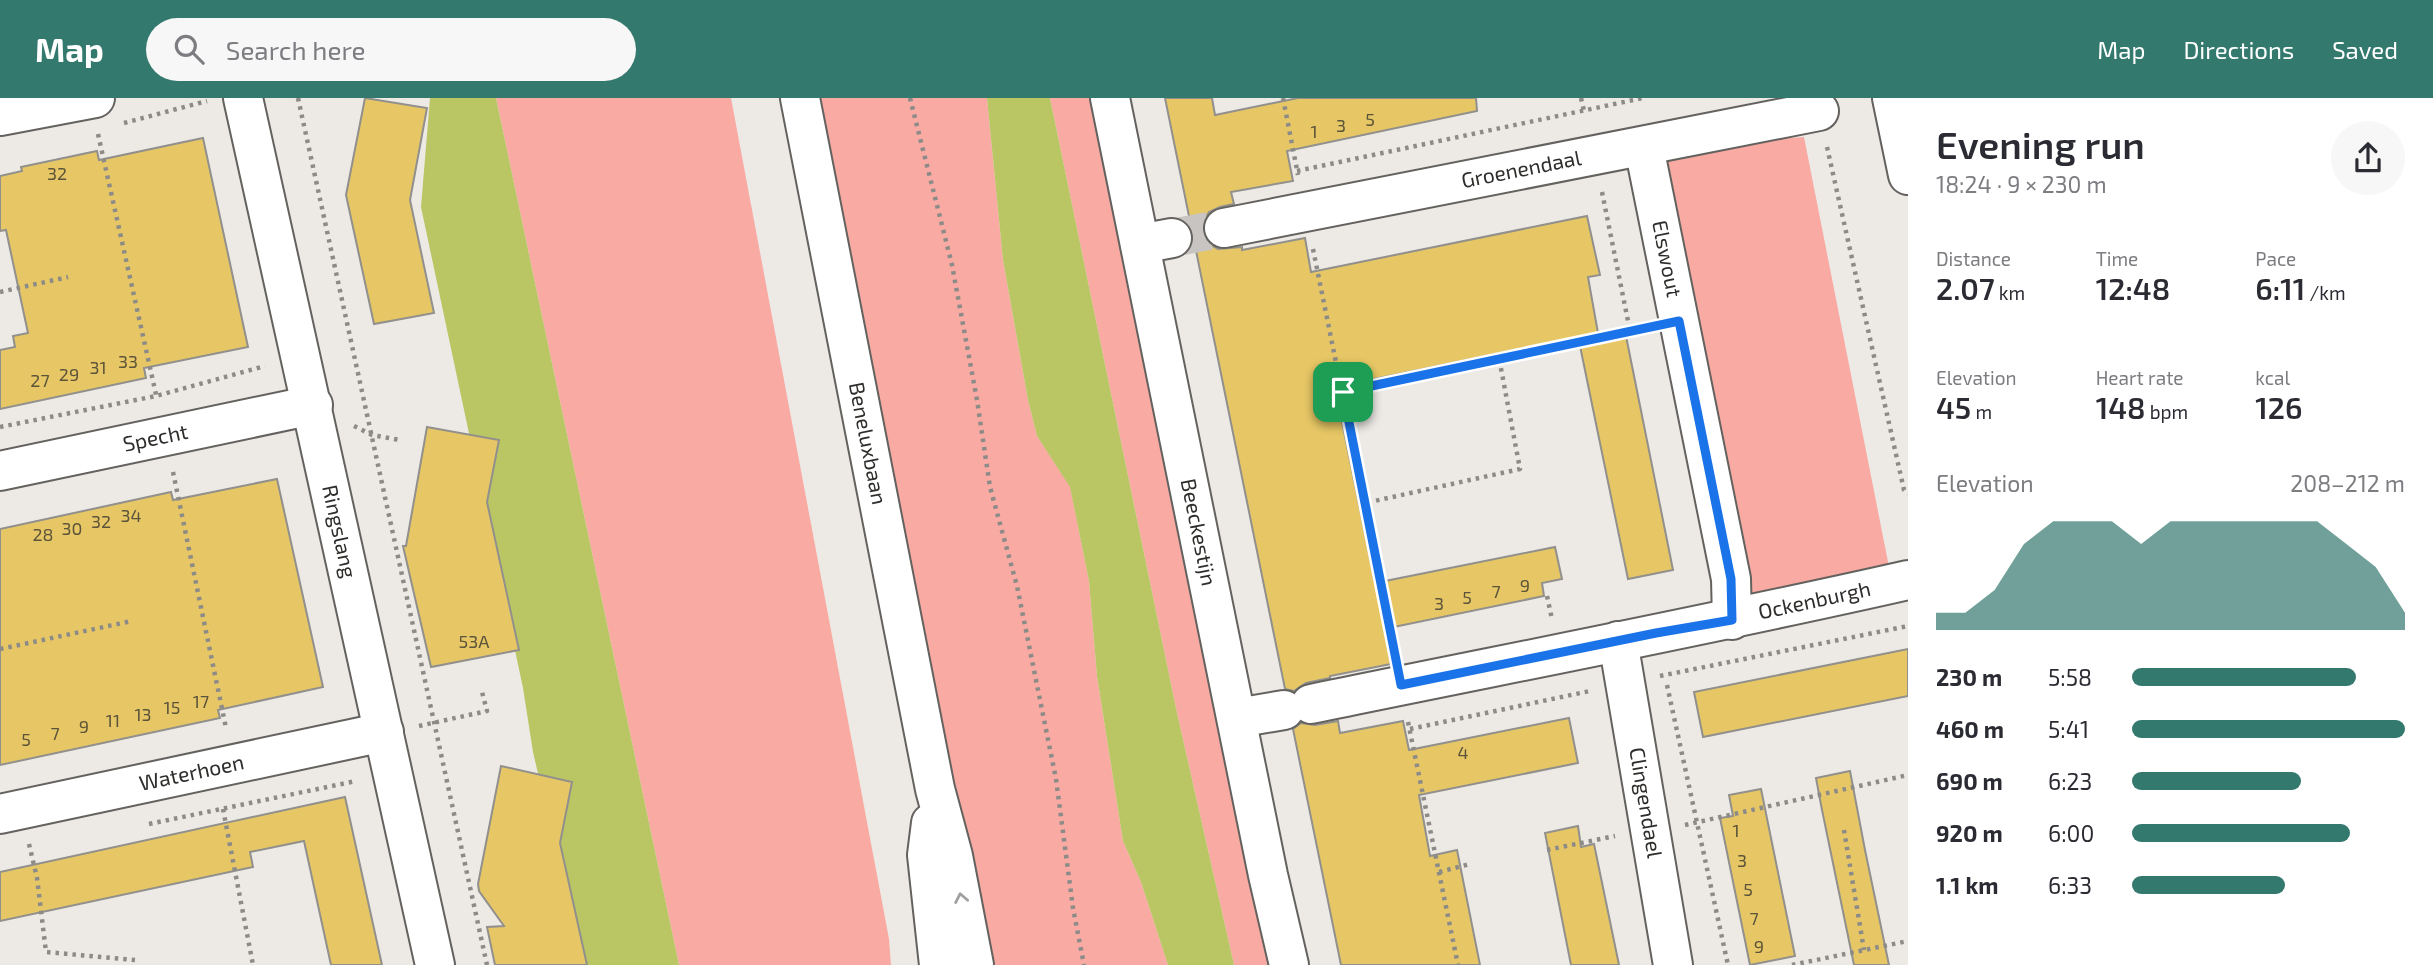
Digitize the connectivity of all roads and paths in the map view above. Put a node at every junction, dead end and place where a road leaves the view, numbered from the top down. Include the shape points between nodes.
1 (298, 98) edge
2 (800, 98) edge
3 (911, 98) edge
4 (1110, 98) edge
5 (1283, 98) edge
6 (1581, 98) edge
7 (1643, 98) edge
8 (1892, 98) edge
9 (227, 99) edge
10 (103, 107) edge
11 (1584, 111) junction
12 (1819, 111) joint
13 (0, 116) edge
14 (1644, 146) junction
15 (1595, 157) junction
16 (1297, 171) junction
17 (1908, 175) edge
18 (1306, 212) junction
19 (1224, 228) tunnel mouth
20 (68, 277) dead end
21 (0, 292) edge
22 (1679, 321) junction
23 (1630, 331) junction
24 (1499, 358) junction
25 (272, 365) dead end
26 (1343, 392) junction
27 (156, 396) junction
28 (313, 405) junction
29 (0, 427) edge
30 (372, 435) junction
31 (165, 436) junction
32 (400, 440) dead end
33 (0, 471) edge
34 (1908, 494) edge
35 (1366, 503) junction
36 (1908, 580) edge
37 (1732, 620) junction
38 (132, 621) dead end
39 (1618, 641) junction
40 (0, 649) edge
41 (1665, 675) dead end
42 (1401, 685) junction
43 (482, 692) dead end
44 (1237, 718) junction
45 (435, 723) junction
46 (384, 732) junction
47 (224, 766) junction
48 (1908, 775) edge
49 (935, 789) junction
50 (10, 811) edge
51 (1696, 822) junction
52 (1844, 830) dead end
53 (1651, 835) junction
54 (1547, 849) dead end
55 (1470, 863) dead end
56 (1439, 872) junction
57 (1908, 941) edge
58 (1864, 950) junction
59 (135, 960) dead end
60 (253, 965) edge
61 (435, 965) edge
62 (487, 965) edge
63 (939, 965) edge
64 (974, 965) edge
65 (1084, 965) edge
66 (1289, 965) edge
67 (1458, 965) edge
68 (1673, 965) edge
69 (1728, 965) edge
70 (1791, 965) edge

1 - 30 path
2 - 49 street, Beneluxbaan
3 - 65 path via 952,265 990,487 1017,586 1056,779
4 - 44 street, Beeckestijn via 1156,241
5 - 16 path
6 - 11 path
7 - 11 path
8 - 17 street
9 - 10 path
9 - 28 street, Ringslang
10 - 13 street
10 - 27 path
11 - 15 path
11 - 16 path
12 - 14 street, Groenendaal
12 - 34 path via 1903,490
14 - 15 street, Groenendaal
14 - 22 street, Elswout
15 - 18 street, Groenendaal
15 - 23 path
16 - 18 path
18 - 19 street, Groenendaal
18 - 26 path
20 - 21 path
22 - 23 path
22 - 37 street, Elswout via 1731,579
23 - 24 path
24 - 26 path
24 - 35 path via 1520,469
25 - 27 path
26 - 35 path
27 - 29 path
27 - 31 path
28 - 31 street, Specht
28 - 46 street, Ringslang
30 - 32 path
30 - 45 path
31 - 33 street, Specht
31 - 47 path
35 - 42 path
36 - 37 street, Ockenburgh
37 - 39 street, Ockenburgh
38 - 40 path
39 - 42 street, Ockenburgh
39 - 53 street, Clingendael
41 - 51 path
42 - 44 street, Ockenburgh
42 - 56 path
43 - 45 path via 487,711
44 - 66 street, Beeckestijn
45 - 62 path
46 - 47 street, Waterhoen
46 - 61 street, Ringslang
47 - 50 street, Waterhoen
47 - 60 path
48 - 51 path
49 - 63 street, Beneluxbaan via 927,855
64 -> 49 street, Beneluxbaan
50 - 59 path via 37,878 46,952
51 - 53 path
51 - 69 path
52 - 58 path
53 - 54 path via 1617,836
53 - 68 street, Clingendael
55 - 56 path
56 - 67 path
57 - 58 path
58 - 70 path

